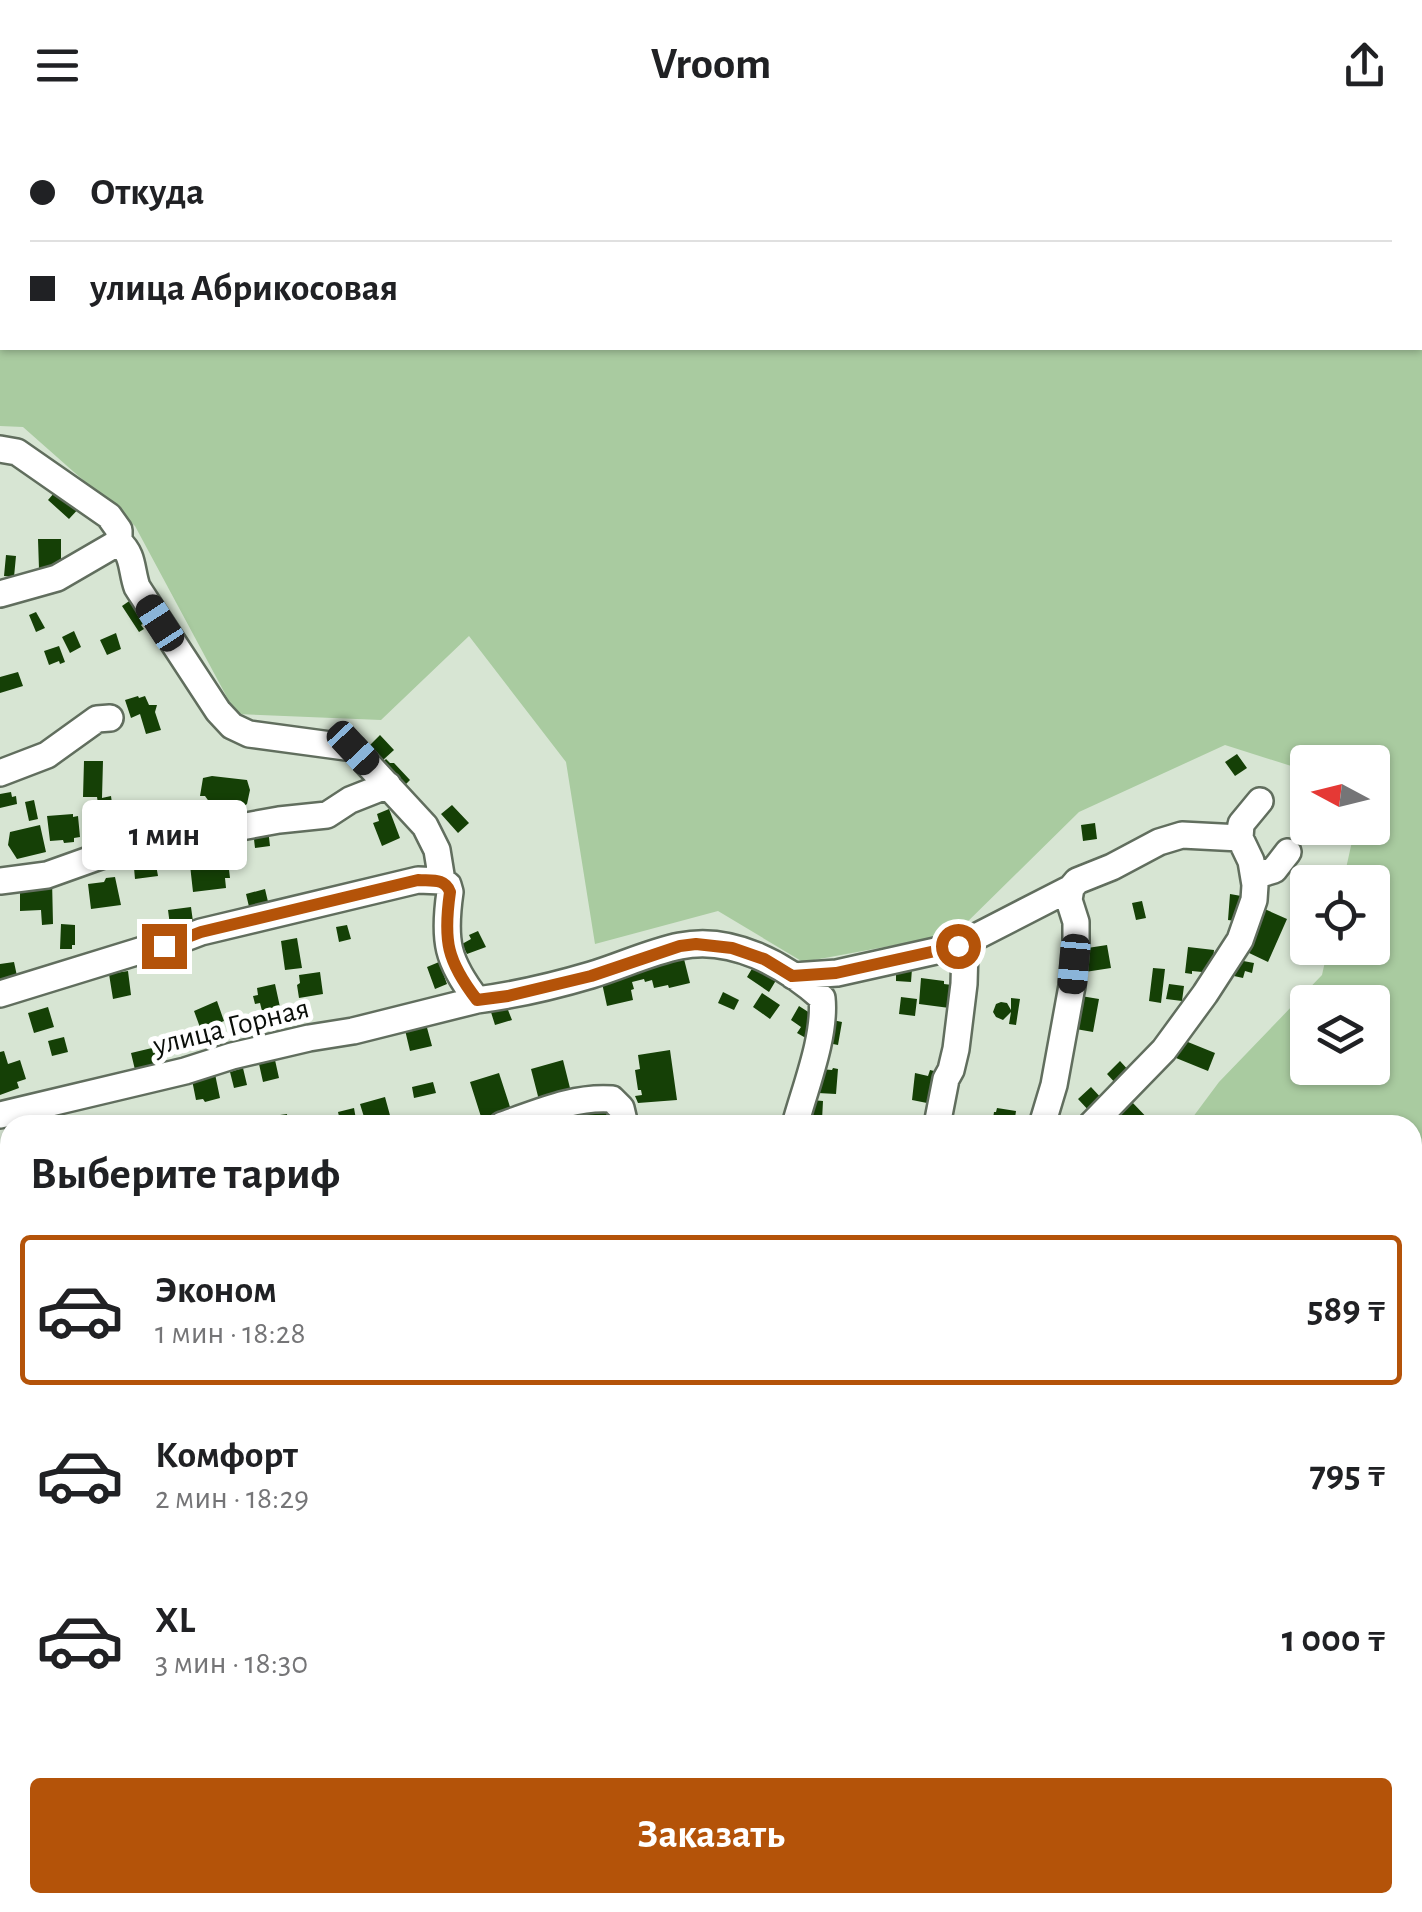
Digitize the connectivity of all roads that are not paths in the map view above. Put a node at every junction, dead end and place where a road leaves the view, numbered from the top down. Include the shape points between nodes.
1 (0, 449) edge
2 (119, 542) junction
3 (0, 594) edge
4 (110, 718) dead end
5 (0, 773) edge
6 (388, 785) junction
7 (1260, 801) dead end
8 (1240, 838) junction
9 (1288, 852) dead end
10 (1254, 876) junction
11 (0, 881) edge
12 (442, 882) junction
13 (1071, 888) junction
14 (958, 946) junction
15 (792, 976) junction
16 (0, 994) edge
17 (477, 1000) junction
18 (0, 1115) edge
19 (532, 1115) edge
20 (622, 1115) edge
21 (798, 1115) edge
22 (939, 1115) edge
23 (1045, 1115) edge
24 (1101, 1115) edge

1 - 2 street via 17,452 109,516
2 - 3 street via 57,578
2 - 6 street via 146,601 232,726 353,748
4 - 5 street via 96,719 47,754
6 - 11 street via 327,814 120,850 48,875
6 - 12 street via 425,826 438,850
7 - 8 street via 1241,824
8 - 10 street
8 - 13 street via 1182,834
9 - 10 street via 1274,870
10 - 24 street via 1248,918 1223,967 1164,1050
12 - 16 street via 418,880 201,932
12 - 17 street via 450,892 452,960
13 - 14 street
13 - 23 street via 1072,986
14 - 15 street
14 - 22 street via 965,949 964,984
15 - 17 street, улица Горная via 746,952 696,944
15 - 21 street via 822,998 824,1012
17 - 18 street, улица Горная
19 - 20 street via 602,1098 612,1099

